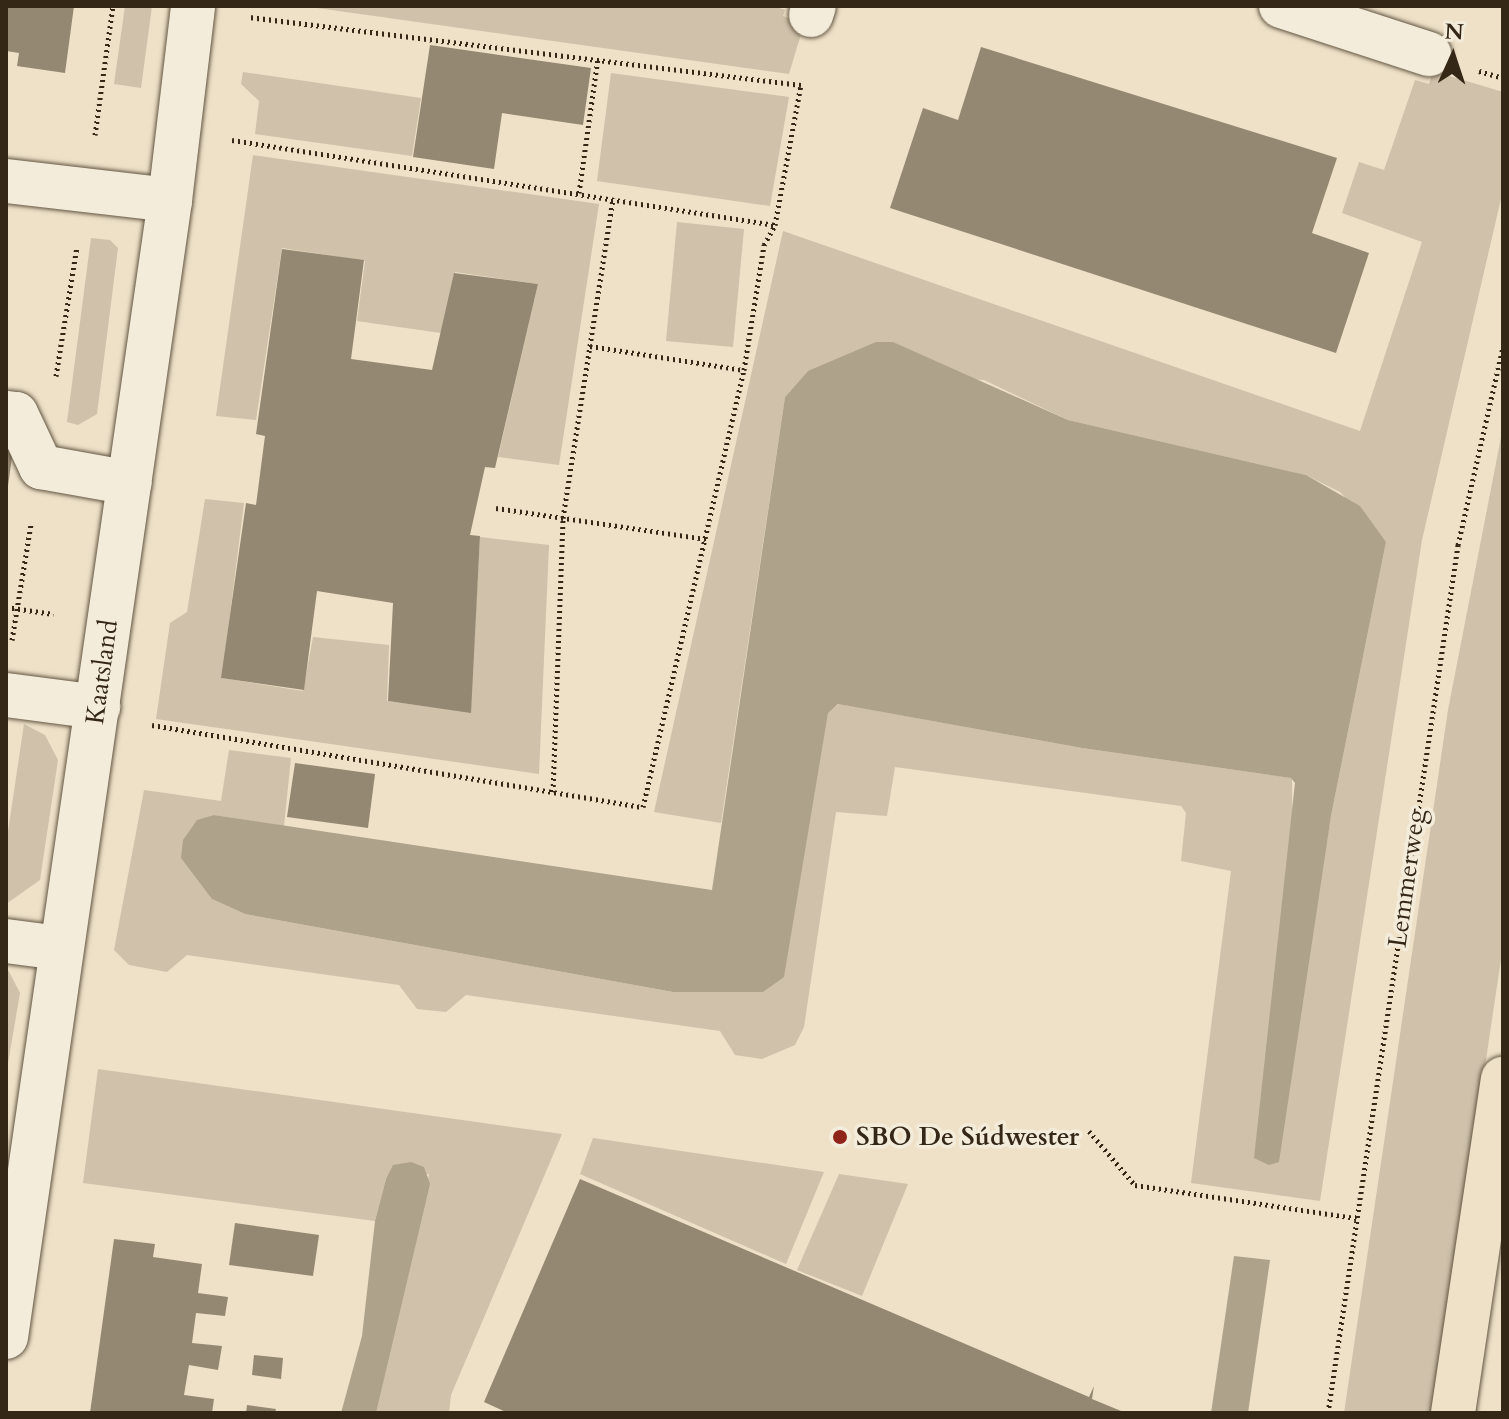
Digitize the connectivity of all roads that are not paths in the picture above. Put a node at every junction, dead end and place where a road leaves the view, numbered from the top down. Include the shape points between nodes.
1 (1281, 6) edge
2 (193, 8) edge
3 (1429, 54) dead end
4 (6, 181) edge
5 (170, 200) junction
6 (6, 413) edge
7 (130, 483) junction
8 (6, 695) edge
9 (98, 707) junction
10 (6, 941) edge
11 (60, 948) junction
12 (1503, 1079) edge
13 (6, 1337) edge
14 (1453, 1413) edge

1 - 3 street
2 - 5 street, Kaatsland
4 - 5 street
5 - 7 street, Kaatsland
6 - 7 street via 16,414 41,467
7 - 9 street, Kaatsland
8 - 9 street
9 - 11 street, Kaatsland
10 - 11 street
11 - 13 street, Kaatsland
12 - 14 main road

